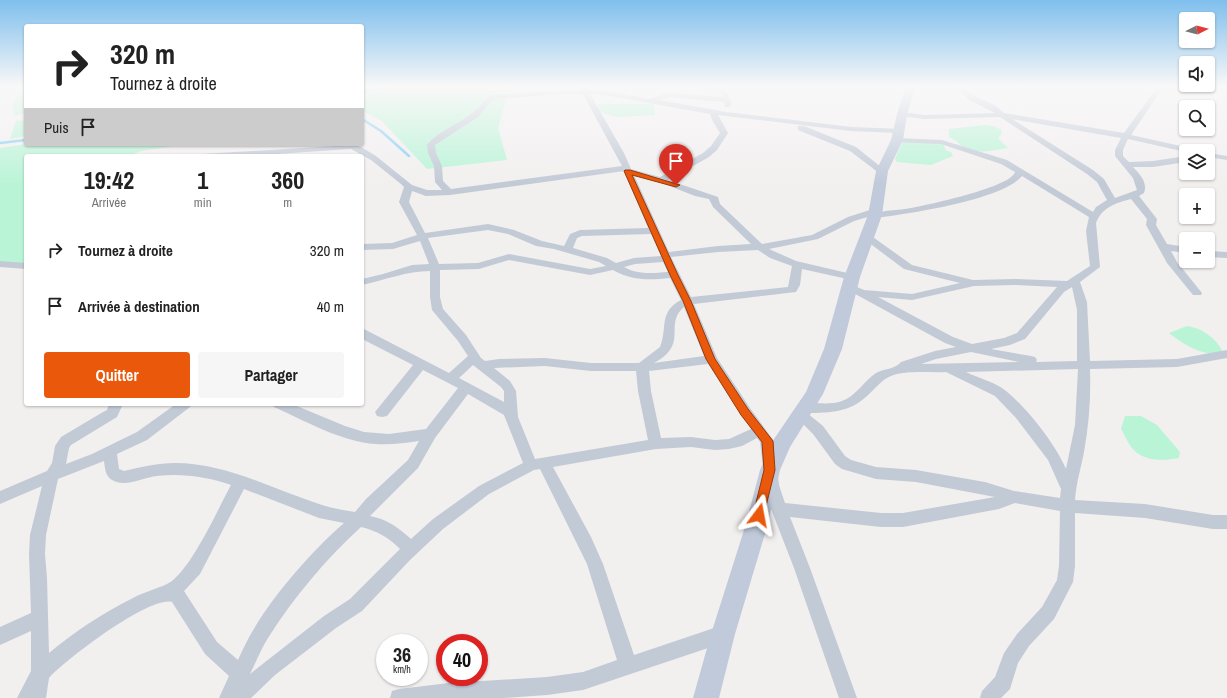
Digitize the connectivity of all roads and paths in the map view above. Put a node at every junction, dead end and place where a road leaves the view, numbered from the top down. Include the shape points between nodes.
1 (469, 119) edge
2 (600, 119) edge
3 (716, 119) edge
4 (763, 119) edge
5 (902, 119) edge
6 (920, 119) edge
7 (1007, 119) edge
8 (1027, 119) edge
9 (1139, 119) edge
10 (783, 121) junction
11 (899, 128) junction
12 (1126, 136) junction
13 (333, 148) junction
14 (1179, 148) edge
15 (1227, 151) edge
16 (269, 154) edge
17 (325, 154) edge
18 (1215, 154) edge
19 (1215, 156) edge
20 (1227, 158) edge
21 (1179, 160) edge
22 (1126, 165) junction
23 (627, 170) junction
24 (882, 171) junction
25 (1020, 172) junction
26 (661, 180) junction
27 (409, 186) junction
28 (450, 192) junction
29 (1134, 196) junction
30 (1113, 202) junction
31 (876, 213) junction
32 (1093, 216) junction
33 (654, 231) junction
34 (422, 236) junction
35 (867, 237) junction
36 (364, 247) edge
37 (1164, 247) junction
38 (761, 248) junction
39 (568, 249) junction
40 (1179, 249) edge
41 (1215, 254) edge
42 (1227, 255) edge
43 (666, 257) junction
44 (0, 264) edge
45 (796, 265) junction
46 (24, 266) edge
47 (614, 266) junction
48 (435, 267) junction
49 (674, 275) junction
50 (364, 282) edge
51 (1071, 283) junction
52 (974, 284) junction
53 (854, 286) junction
54 (1197, 293) dead end
55 (687, 301) junction
56 (364, 334) edge
57 (970, 348) junction
58 (1227, 354) edge
59 (474, 357) junction
60 (711, 359) junction
61 (1083, 364) junction
62 (420, 365) junction
63 (1062, 365) junction
64 (483, 366) junction
65 (643, 367) junction
66 (902, 369) junction
67 (948, 369) junction
68 (450, 379) junction
69 (466, 386) junction
70 (115, 406) edge
71 (182, 406) edge
72 (284, 406) edge
73 (382, 412) dead end
74 (510, 412) junction
75 (803, 412) junction
76 (760, 431) junction
77 (430, 434) junction
78 (656, 444) junction
79 (110, 451) junction
80 (537, 463) junction
81 (770, 470) junction
82 (52, 475) junction
83 (240, 482) junction
84 (1068, 489) junction
85 (1014, 497) junction
86 (0, 498) edge
87 (1068, 506) junction
88 (779, 509) junction
89 (359, 519) junction
90 (1227, 522) edge
91 (411, 549) junction
92 (166, 593) junction
93 (40, 618) junction
94 (723, 634) junction
95 (0, 636) edge
96 (628, 665) junction
97 (40, 673) junction
98 (239, 673) junction
99 (26, 698) edge
100 (37, 698) edge
101 (228, 698) edge
102 (237, 698) edge
103 (399, 698) edge
104 (706, 698) edge
105 (848, 698) edge
106 (989, 698) edge

1 - 28 street via 436,140 431,148 441,184
2 - 23 street
3 - 26 street via 724,133 713,149 694,164
4 - 10 street
5 - 11 street
6 - 11 street
7 - 30 street via 1090,172 1100,181
8 - 12 street
9 - 12 street
10 - 11 street via 851,128
10 - 24 street via 841,143
11 - 24 street
11 - 25 street via 915,140 942,142 1004,162
12 - 14 street
12 - 22 street via 1119,156
13 - 16 street
13 - 17 street
13 - 27 street via 358,148 394,172
15 - 18 street
19 - 20 street
21 - 22 street
22 - 29 street via 1141,184 1141,191
23 - 26 street
23 - 28 street
23 - 33 street
24 - 31 street
25 - 31 street via 1012,181 978,194 911,212
25 - 32 street
26 - 38 street via 714,198 716,205
27 - 28 street via 426,193
27 - 34 street via 404,202
29 - 30 street
29 - 37 street via 1152,219 1151,225
30 - 32 street via 1102,207
31 - 35 street
31 - 38 street via 851,219 820,235
32 - 51 street via 1091,238 1096,267
33 - 39 street via 580,233 573,236
33 - 43 street
34 - 36 street via 393,246
34 - 39 street via 488,227 511,232 540,244
34 - 48 street
35 - 52 street via 908,267
35 - 53 street
37 - 40 street
37 - 54 street via 1172,264
38 - 43 street via 718,248
38 - 45 street
39 - 47 street via 607,261
41 - 42 street
43 - 47 street
43 - 49 street
44 - 46 street
45 - 53 street
45 - 55 street via 795,285 792,290
47 - 48 street via 599,271 586,271 509,257 479,266
47 - 49 street via 623,273 636,276
48 - 50 street via 412,268
48 - 59 street via 435,297 438,310 462,338
49 - 55 street
51 - 52 street
51 - 57 street via 1060,290 1021,336 1006,342
51 - 61 street via 1077,287 1083,310
52 - 53 street via 912,297
53 - 57 street via 949,340
53 - 75 street via 833,349 814,394
55 - 60 street
55 - 65 street via 670,315 668,343 664,352
56 - 62 street
57 - 63 street
57 - 66 street via 935,355 905,365
58 - 61 street via 1177,363
59 - 64 street
59 - 68 street
60 - 65 street
60 - 76 street
61 - 63 street
61 - 84 street via 1082,420 1076,461
62 - 68 street
62 - 73 street
63 - 67 street
64 - 65 street via 545,362 590,367
64 - 74 street via 506,384 510,391
65 - 78 street via 649,416
66 - 67 street
66 - 75 street via 881,375 851,403
67 - 84 street via 992,389 1021,414 1054,457
68 - 69 street
69 - 74 street
69 - 77 street
70 - 82 street via 112,413 66,441 62,446 59,464
71 - 79 street via 150,431
72 - 77 street via 367,438
74 - 80 street via 514,426
75 - 81 street via 781,444
75 - 85 street via 840,460 847,465 876,473 923,477 985,488
76 - 78 street via 729,444
76 - 81 street via 768,444
77 - 89 street via 413,464
78 - 80 street
79 - 82 street
79 - 83 street via 112,471 118,476 176,469 216,474
80 - 91 street via 493,484 466,502
80 - 96 street via 585,542 595,564
81 - 88 street
81 - 94 street via 756,527
82 - 86 street
82 - 93 street via 38,535
83 - 89 street via 319,511
83 - 92 street via 194,569 178,586
84 - 87 street
85 - 87 street
85 - 88 street via 999,503 903,520
87 - 90 street via 1145,511
87 - 106 street via 1065,582 1048,613 1023,640 1010,659 1003,682
88 - 105 street
89 - 91 street via 385,526
89 - 98 street via 337,539 291,591 261,633
91 - 102 street via 356,605 268,669
92 - 97 street via 134,605 70,646
92 - 98 street via 178,596 211,648
93 - 95 street
93 - 97 street
94 - 96 street
94 - 104 street
96 - 103 street via 583,681
97 - 99 street
97 - 100 street
98 - 101 street

